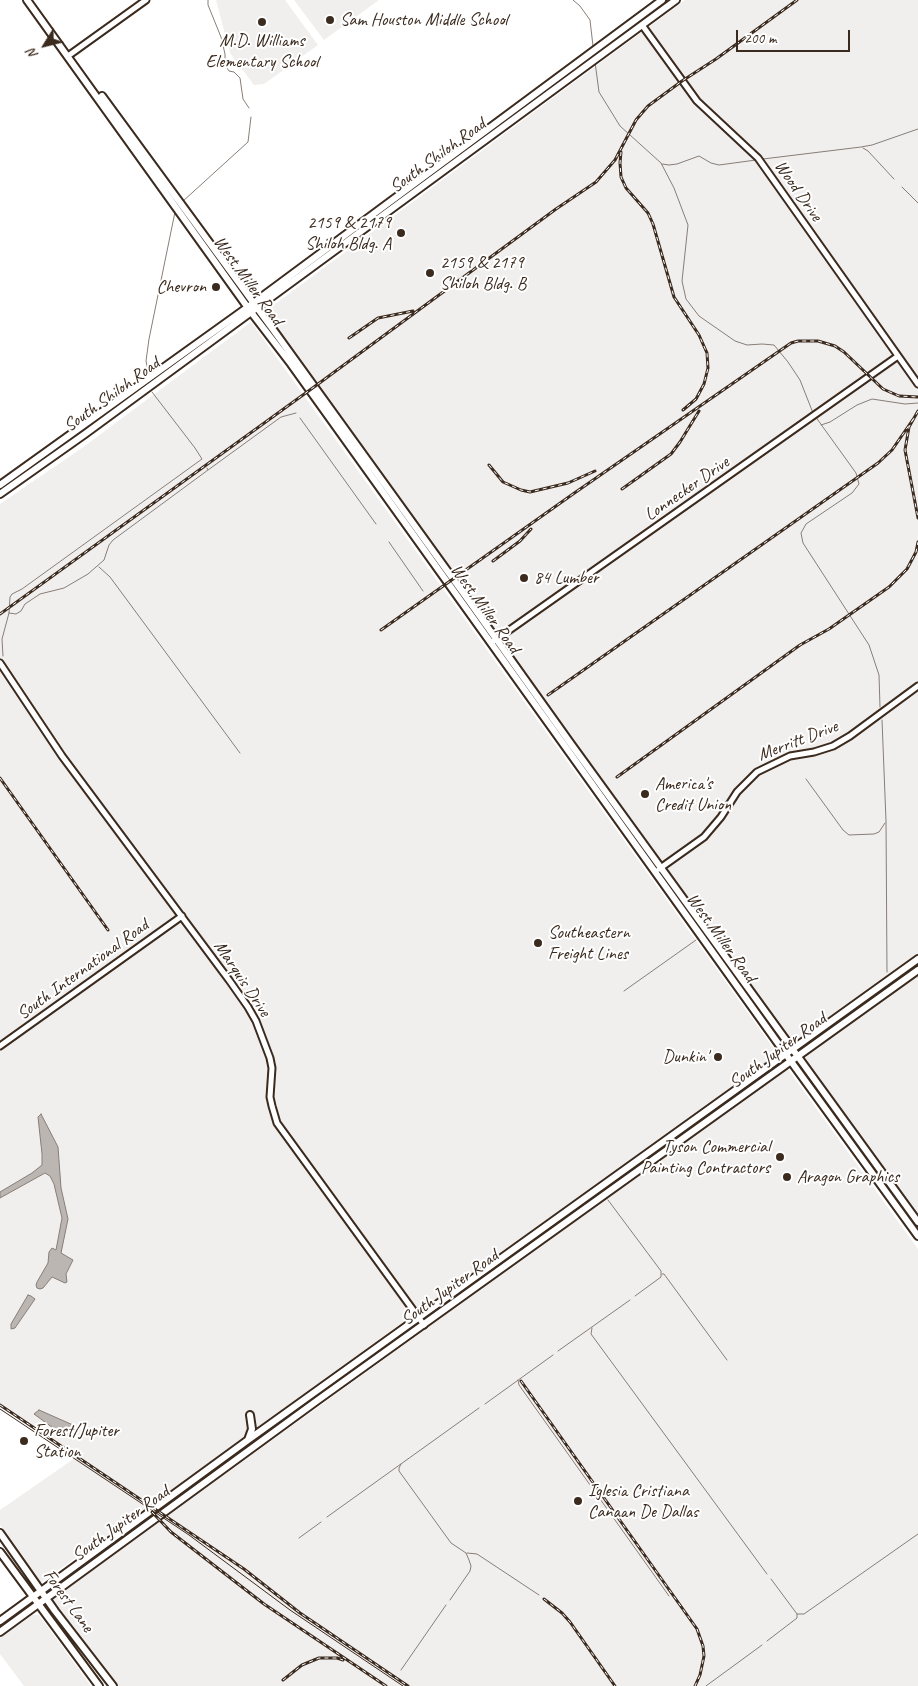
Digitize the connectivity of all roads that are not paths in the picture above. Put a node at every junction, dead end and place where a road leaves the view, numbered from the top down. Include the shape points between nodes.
1 (27, 0) edge
2 (32, 0) edge
3 (146, 0) edge
4 (662, 0) edge
5 (676, 0) edge
6 (642, 25) junction
7 (69, 55) junction
8 (252, 307) junction
9 (898, 356) junction
10 (918, 384) edge
11 (0, 486) edge
12 (0, 494) edge
13 (493, 641) junction
14 (0, 663) edge
15 (918, 686) edge
16 (658, 870) junction
17 (182, 916) junction
18 (918, 959) edge
19 (918, 970) edge
20 (0, 1046) edge
21 (792, 1050) junction
22 (796, 1056) junction
23 (788, 1057) junction
24 (855, 1136) junction
25 (848, 1140) junction
26 (608, 1182) junction
27 (613, 1189) junction
28 (918, 1222) edge
29 (532, 1236) junction
30 (918, 1236) edge
31 (537, 1243) junction
32 (419, 1318) junction
33 (424, 1324) junction
34 (340, 1375) junction
35 (344, 1381) junction
36 (250, 1415) dead end
37 (248, 1440) junction
38 (198, 1476) junction
39 (203, 1483) junction
40 (0, 1533) edge
41 (106, 1543) junction
42 (111, 1550) junction
43 (0, 1552) edge
44 (41, 1591) junction
45 (32, 1597) junction
46 (46, 1598) junction
47 (38, 1604) junction
48 (0, 1621) edge
49 (0, 1632) edge
50 (99, 1686) edge
51 (112, 1686) edge

1 - 7 main road, West Miller Road
2 - 7 main road, West Miller Road
3 - 7 street
4 - 8 main road, South Shiloh Road
5 - 6 main road, South Shiloh Road
6 - 8 main road, South Shiloh Road
6 - 9 street, Wood Drive via 697,100 758,158
7 - 8 main road, West Miller Road
8 - 11 main road, South Shiloh Road
8 - 12 main road, South Shiloh Road
8 - 13 main road, West Miller Road
8 - 13 main road, West Miller Road via 314,387
9 - 10 street, Wood Drive
9 - 13 street, Lonnecker Drive
13 - 16 main road, West Miller Road
14 - 17 street, Marquis Drive via 63,759
15 - 16 street, Merritt Drive via 833,746 790,756 757,772 736,792 704,837
16 - 21 main road, West Miller Road
16 - 23 main road, West Miller Road
17 - 20 street, South International Road
17 - 32 street, Marquis Drive via 256,1020 270,1058 270,1097 277,1123
18 - 21 main road, South Jupiter Road
19 - 22 main road, South Jupiter Road
21 - 22 main road, West Miller Road
21 - 23 main road, South Jupiter Road
22 - 23 main road, South Jupiter Road
22 - 24 main road, West Miller Road
23 - 25 main road, West Miller Road
23 - 26 main road, South Jupiter Road
23 - 27 main road, South Jupiter Road
24 - 25 main road
24 - 28 main road, West Miller Road
25 - 30 main road, West Miller Road
26 - 27 main road
26 - 29 main road, South Jupiter Road
27 - 31 main road, South Jupiter Road
29 - 31 main road
29 - 32 main road, South Jupiter Road
31 - 33 main road, South Jupiter Road
32 - 33 street, Marquis Drive
32 - 34 main road, South Jupiter Road
33 - 35 main road, South Jupiter Road
34 - 35 main road
34 - 37 main road, South Jupiter Road
35 - 39 main road, South Jupiter Road
36 - 37 main road via 252,1428
37 - 38 main road, South Jupiter Road
38 - 39 main road
38 - 41 main road, South Jupiter Road
39 - 42 main road, South Jupiter Road
40 - 44 main road, Forest Lane
41 - 42 main road
41 - 44 main road, South Jupiter Road
42 - 46 main road, South Jupiter Road
43 - 45 main road, Forest Lane
44 - 45 main road, South Jupiter Road
44 - 46 main road, Forest Lane
45 - 47 main road, Forest Lane
45 - 48 main road, South Jupiter Road
46 - 47 main road, South Jupiter Road
46 - 51 main road, Forest Lane
47 - 49 main road, South Jupiter Road
47 - 50 main road, Forest Lane

